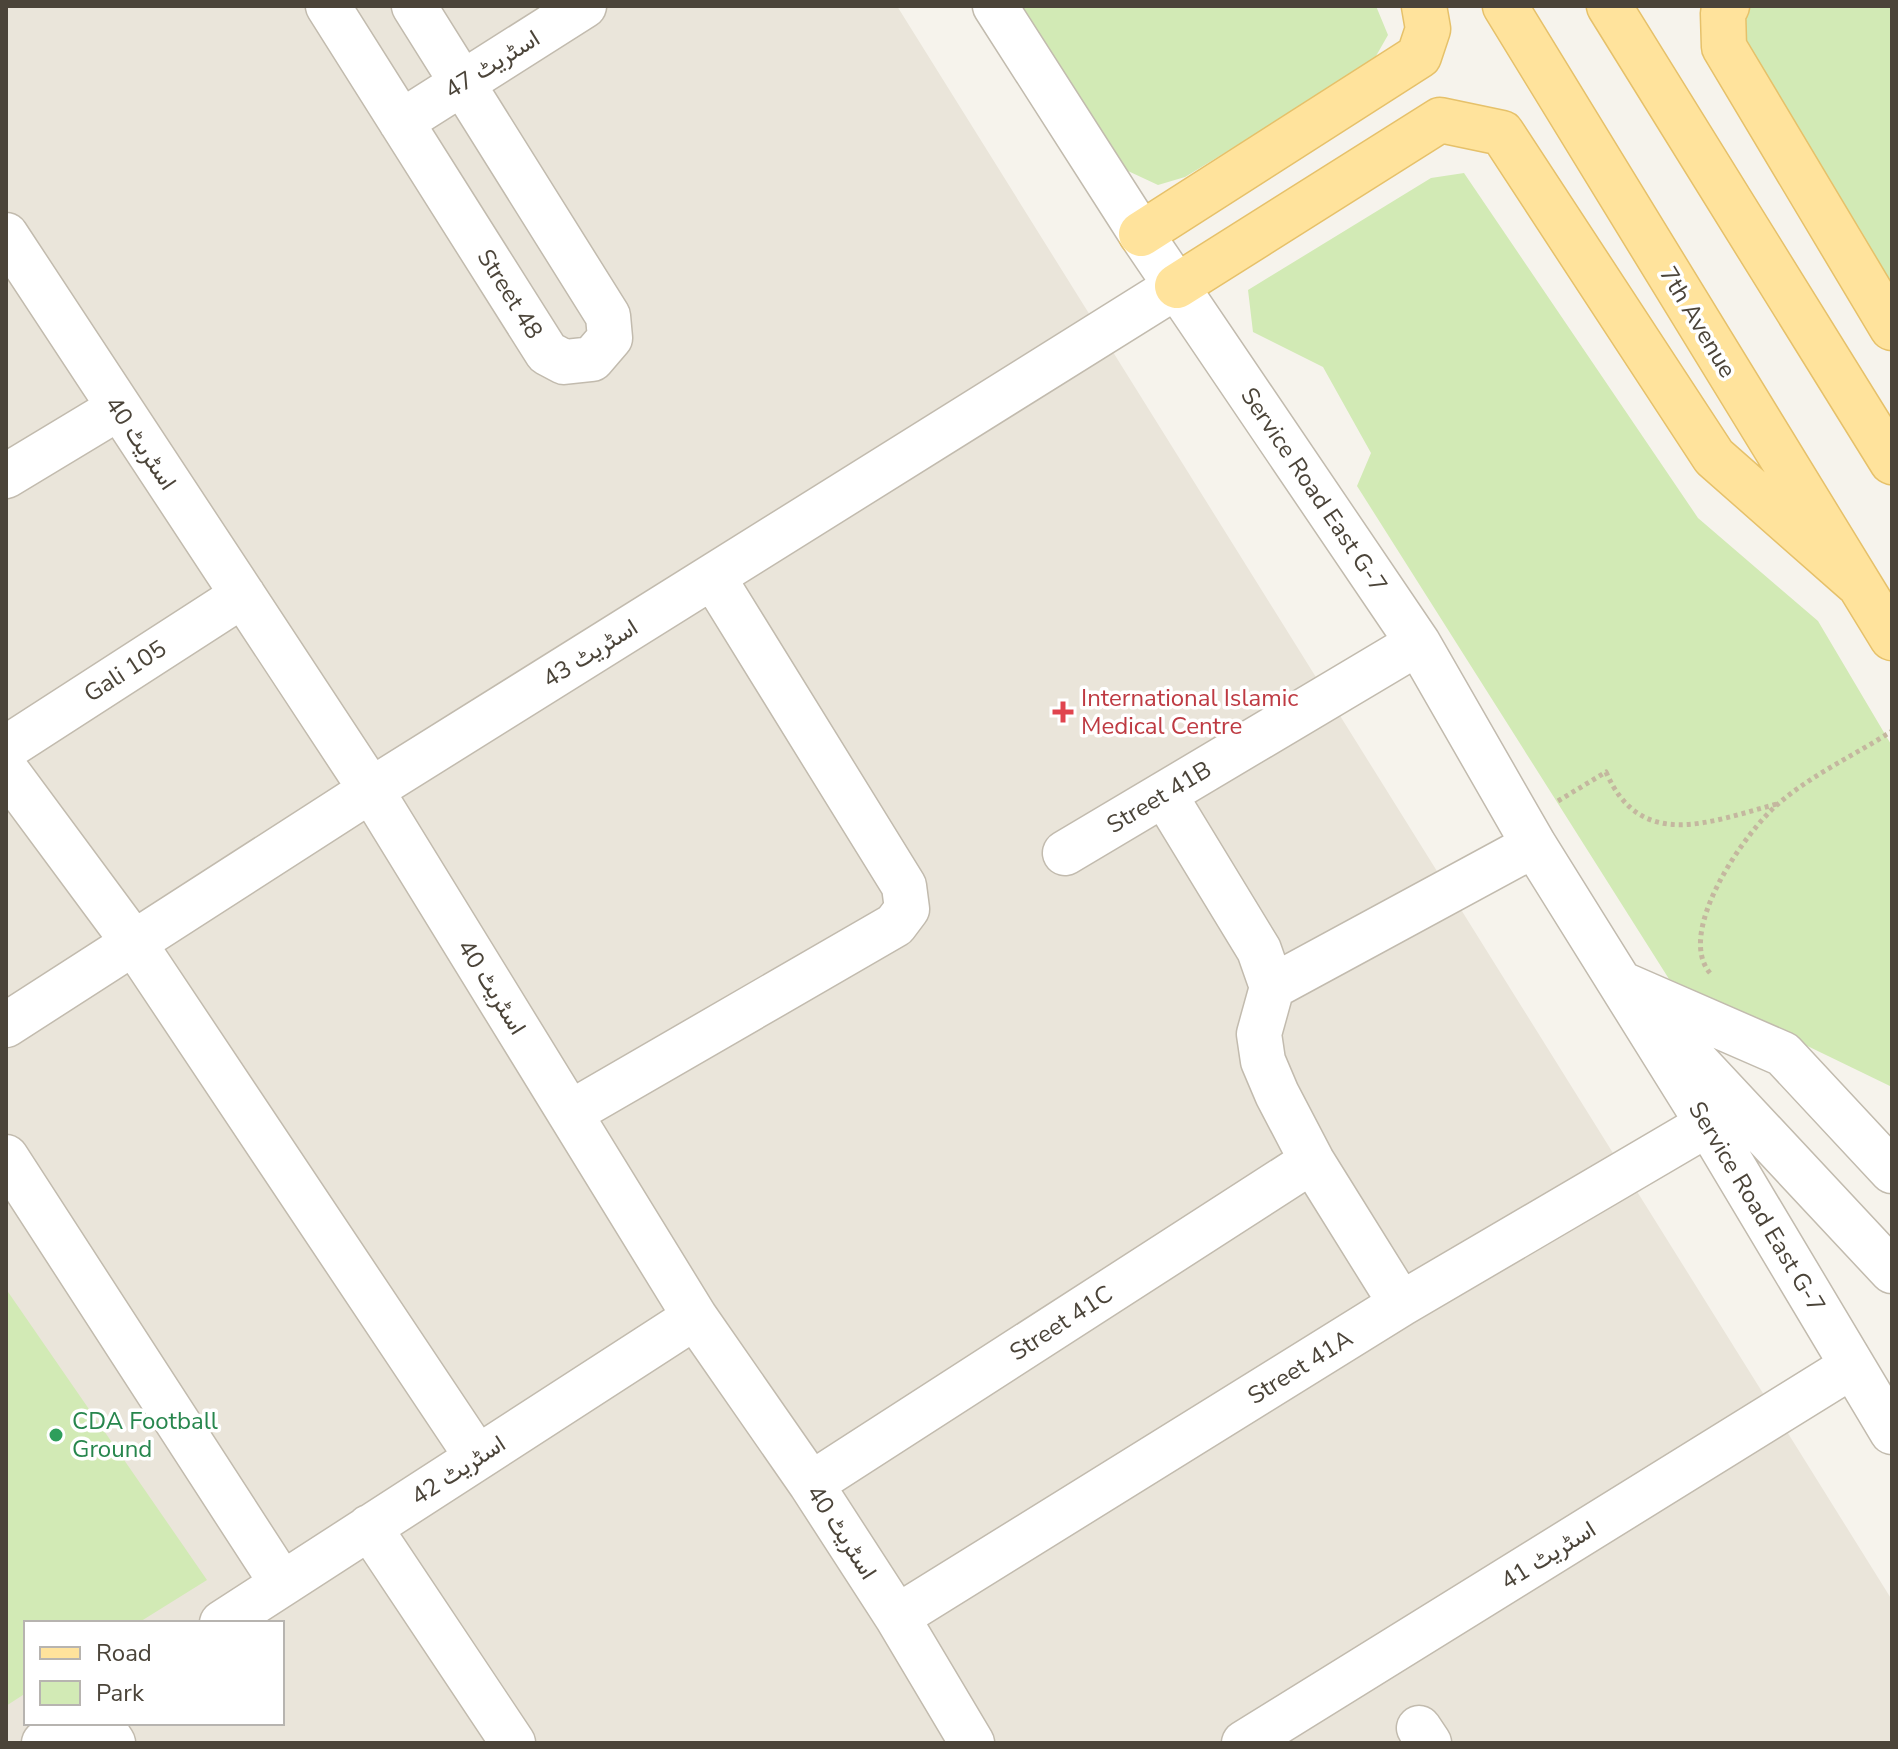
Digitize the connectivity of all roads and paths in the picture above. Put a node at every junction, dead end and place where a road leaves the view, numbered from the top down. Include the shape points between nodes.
1 (328, 6) edge
2 (414, 6) edge
3 (584, 6) edge
4 (995, 6) edge
5 (1424, 6) edge
6 (1505, 6) edge
7 (1609, 6) edge
8 (1727, 6) edge
9 (463, 82) junction
10 (401, 122) junction
11 (1141, 234) junction
12 (6, 235) edge
13 (1177, 286) junction
14 (1892, 328) edge
15 (117, 409) junction
16 (1892, 462) edge
17 (6, 476) edge
18 (713, 577) junction
19 (1856, 582) junction
20 (243, 595) junction
21 (1892, 638) edge
22 (1418, 643) junction
23 (1892, 731) edge
24 (6, 748) edge
25 (6, 770) edge
26 (371, 790) junction
27 (1164, 794) junction
28 (1778, 804) junction
29 (1528, 834) junction
30 (1065, 853) dead end
31 (134, 943) junction
32 (1713, 977) dead end
33 (1620, 983) junction
34 (1272, 987) junction
35 (6, 1025) edge
36 (570, 1113) junction
37 (1708, 1124) junction
38 (6, 1157) edge
39 (1312, 1161) junction
40 (1892, 1171) edge
41 (1892, 1271) edge
42 (1401, 1304) junction
43 (695, 1317) junction
44 (1852, 1366) junction
45 (1892, 1432) edge
46 (477, 1457) junction
47 (811, 1484) junction
48 (369, 1527) junction
49 (281, 1582) junction
50 (897, 1617) junction
51 (225, 1621) edge
52 (73, 1725) edge
53 (101, 1725) edge
54 (44, 1743) edge
55 (113, 1743) edge
56 (513, 1743) edge
57 (972, 1743) edge
58 (1244, 1743) edge

1 - 10 street, Street 48
2 - 9 street, Street 48
3 - 9 street, اسٹریٹ 47
4 - 11 street, Service Road East G-7
5 - 11 main road via 1428,29 1419,56
6 - 19 main road, 7th Avenue
7 - 16 main road
8 - 14 main road via 1724,47
9 - 10 street, اسٹریٹ 47
9 - 10 street, Street 48 via 608,316 610,338 592,359 564,362 547,353
11 - 13 street, Service Road East G-7
12 - 15 street, اسٹریٹ 40
13 - 18 street, اسٹریٹ 43
13 - 19 main road via 1440,120 1502,133 1714,457
13 - 22 street, Service Road East G-7
15 - 17 street
15 - 20 street, اسٹریٹ 40
18 - 26 street, اسٹریٹ 43
18 - 36 street via 904,886 907,909 895,925
19 - 21 main road, 7th Avenue
20 - 24 street, Gali 105
20 - 26 street, اسٹریٹ 40
22 - 27 street, Street 41B
22 - 29 street, Service Road East G-7
23 - 28 path
25 - 31 street
26 - 31 street, اسٹریٹ 43
26 - 36 street, اسٹریٹ 40
27 - 30 street, Street 41B
27 - 34 street via 1259,950
28 - 29 path via 1683,828 1652,821 1626,807 1606,772
28 - 32 path via 1712,893 1698,947
29 - 33 street, Service Road East G-7
29 - 34 street
31 - 35 street, اسٹریٹ 43
31 - 46 street
33 - 37 street, Service Road East G-7
33 - 40 street via 1783,1054
33 - 41 street, Service Road East G-7
34 - 39 street via 1259,1034 1263,1061
36 - 43 street, اسٹریٹ 40
37 - 42 street, Street 41A
37 - 44 street, Service Road East G-7
38 - 49 street
39 - 42 street
39 - 47 street, Street 41C
42 - 50 street, Street 41A
43 - 46 street, اسٹریٹ 42
43 - 47 street, اسٹریٹ 40
44 - 45 street, Service Road East G-7
44 - 58 street, اسٹریٹ 41
46 - 48 street, اسٹریٹ 42
47 - 50 street, اسٹریٹ 40
48 - 49 street, اسٹریٹ 42
48 - 56 street
49 - 51 street, اسٹریٹ 42
50 - 57 street, اسٹریٹ 40
52 - 54 street
53 - 55 street

